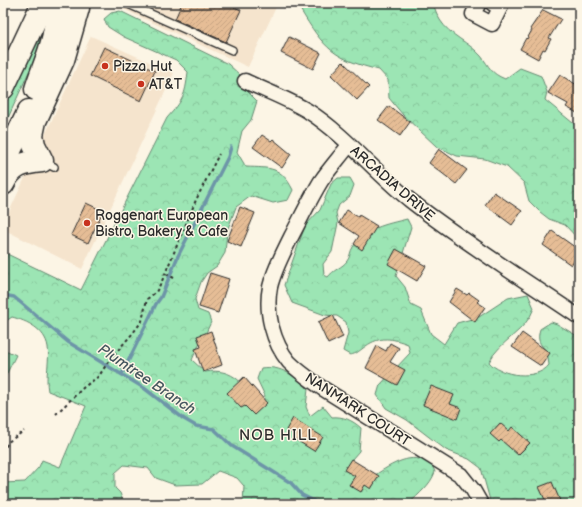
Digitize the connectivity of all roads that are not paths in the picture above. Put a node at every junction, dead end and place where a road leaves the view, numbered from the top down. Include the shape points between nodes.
1 (43, 3) edge
2 (54, 3) edge
3 (479, 3) edge
4 (492, 3) edge
5 (129, 4) edge
6 (79, 5) edge
7 (232, 50) dead end
8 (245, 81) dead end
9 (3, 88) edge
10 (26, 117) junction
11 (349, 144) junction
12 (3, 165) edge
13 (3, 184) edge
14 (579, 316) edge
15 (481, 504) edge

1 - 9 main road
2 - 10 main road via 57,15 55,32
3 - 4 street via 473,14 492,24 500,8
5 - 7 lane
6 - 10 main road
6 - 13 main road via 63,60 35,121 32,135 34,145 48,164 24,162 13,169
8 - 11 street, ARCADIA DRIVE via 287,99 309,112
10 - 12 main road
11 - 14 street, ARCADIA DRIVE via 428,215
11 - 15 street, NANMARK COURT via 308,203 278,264 270,288 272,328 289,361 302,373 461,475

